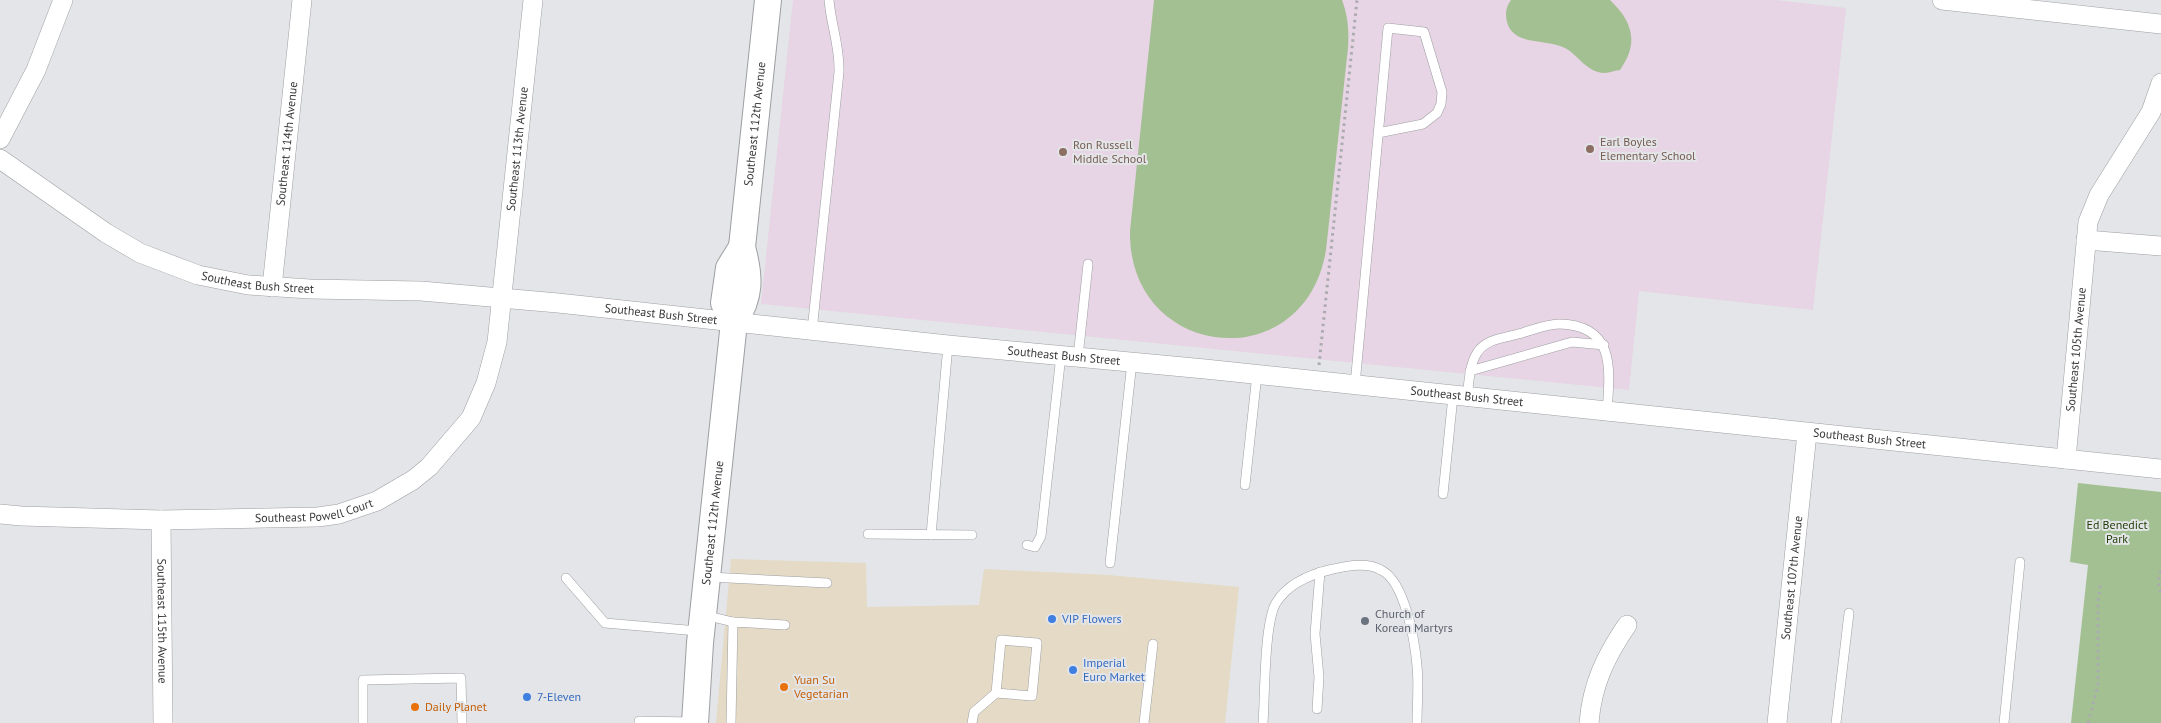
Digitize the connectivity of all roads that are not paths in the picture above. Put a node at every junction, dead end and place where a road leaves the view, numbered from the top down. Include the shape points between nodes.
1 (63, 0) edge
2 (302, 0) edge
3 (533, 0) edge
4 (768, 0) edge
5 (829, 0) edge
6 (1942, 0) edge
7 (2161, 24) edge
8 (2161, 83) edge
9 (1378, 133) junction
10 (0, 139) edge
11 (0, 158) edge
12 (2086, 240) junction
13 (2161, 246) edge
14 (1088, 264) dead end
15 (272, 287) junction
16 (501, 298) junction
17 (734, 322) junction
18 (812, 331) junction
19 (948, 345) junction
20 (1604, 345) junction
21 (1069, 356) junction
22 (1132, 362) junction
23 (1470, 371) junction
24 (1257, 374) junction
25 (1355, 385) junction
26 (1460, 397) junction
27 (1607, 412) junction
28 (1807, 433) junction
29 (2066, 459) junction
30 (2161, 469) edge
31 (1245, 485) dead end
32 (1443, 494) dead end
33 (0, 514) edge
34 (161, 520) junction
35 (868, 534) dead end
36 (931, 535) junction
37 (972, 535) dead end
38 (1027, 545) dead end
39 (2020, 562) dead end
40 (1110, 563) dead end
41 (1320, 572) junction
42 (707, 577) junction
43 (566, 578) dead end
44 (826, 583) dead end
45 (1849, 613) dead end
46 (733, 622) junction
47 (702, 623) junction
48 (785, 625) dead end
49 (1627, 625) dead end
50 (1153, 644) dead end
51 (996, 693) junction
52 (1317, 709) dead end
53 (695, 722) edge
54 (163, 723) edge
55 (363, 723) edge
56 (462, 723) edge
57 (638, 723) edge
58 (731, 723) edge
59 (972, 723) edge
60 (1144, 723) edge
61 (1263, 723) edge
62 (1417, 723) edge
63 (1589, 723) edge
64 (1777, 723) edge
65 (1836, 723) edge
66 (2004, 723) edge

1 - 10 street via 36,70
2 - 15 street, Southeast 114th Avenue
3 - 16 street, Southeast 113th Avenue
4 - 17 street, Southeast 112th Avenue via 742,248 729,268 724,304
5 - 18 lane via 830,18 840,54
6 - 7 street
8 - 12 street, Southeast 105th Avenue via 2151,112 2099,195 2088,222
9 - 9 lane via 1388,28 1424,32 1442,92 1442,104 1437,113 1423,124
9 - 25 lane
11 - 15 street, Southeast Bush Street via 106,233 140,253 211,278
12 - 13 street
12 - 29 street, Southeast 105th Avenue
14 - 21 lane via 1082,312
15 - 16 street, Southeast Bush Street via 421,291
16 - 17 street, Southeast Bush Street
16 - 34 street, Southeast Powell Court via 497,342 486,383 471,418 429,467 413,480 377,501 332,515
17 - 18 street, Southeast Bush Street
17 - 42 street, Southeast 112th Avenue
18 - 19 street, Southeast Bush Street
19 - 21 street, Southeast Bush Street
19 - 36 lane
20 - 23 lane via 1572,342
20 - 23 lane via 1592,333 1576,326 1557,324 1488,342 1478,352
20 - 27 lane via 1610,368
21 - 22 street, Southeast Bush Street
21 - 38 lane via 1041,536 1035,547
22 - 24 street, Southeast Bush Street
22 - 40 lane
23 - 26 lane
24 - 25 street, Southeast Bush Street
24 - 31 lane
25 - 26 street, Southeast Bush Street
26 - 27 street, Southeast Bush Street
26 - 32 lane
27 - 28 street, Southeast Bush Street
28 - 29 street, Southeast Bush Street
28 - 64 street, Southeast 107th Avenue
29 - 30 street, Southeast Bush Street
33 - 34 street, Southeast Powell Court
34 - 54 street, Southeast 115th Avenue
35 - 36 lane
36 - 37 lane
39 - 66 lane
41 - 52 lane via 1315,634 1319,677
41 - 61 lane via 1290,586 1276,604 1269,632
41 - 62 lane via 1369,565 1383,570 1399,588 1417,666
42 - 44 lane
42 - 47 street, Southeast 112th Avenue
43 - 47 lane via 605,623
45 - 65 lane
46 - 47 lane
46 - 48 lane
46 - 58 lane
47 - 53 street, Southeast 112th Avenue
49 - 63 street via 1608,653 1597,680
50 - 60 lane
51 - 51 lane via 1001,640 1036,643 1032,696
51 - 59 lane via 974,712
53 - 57 lane
55 - 56 lane via 362,680 461,678

